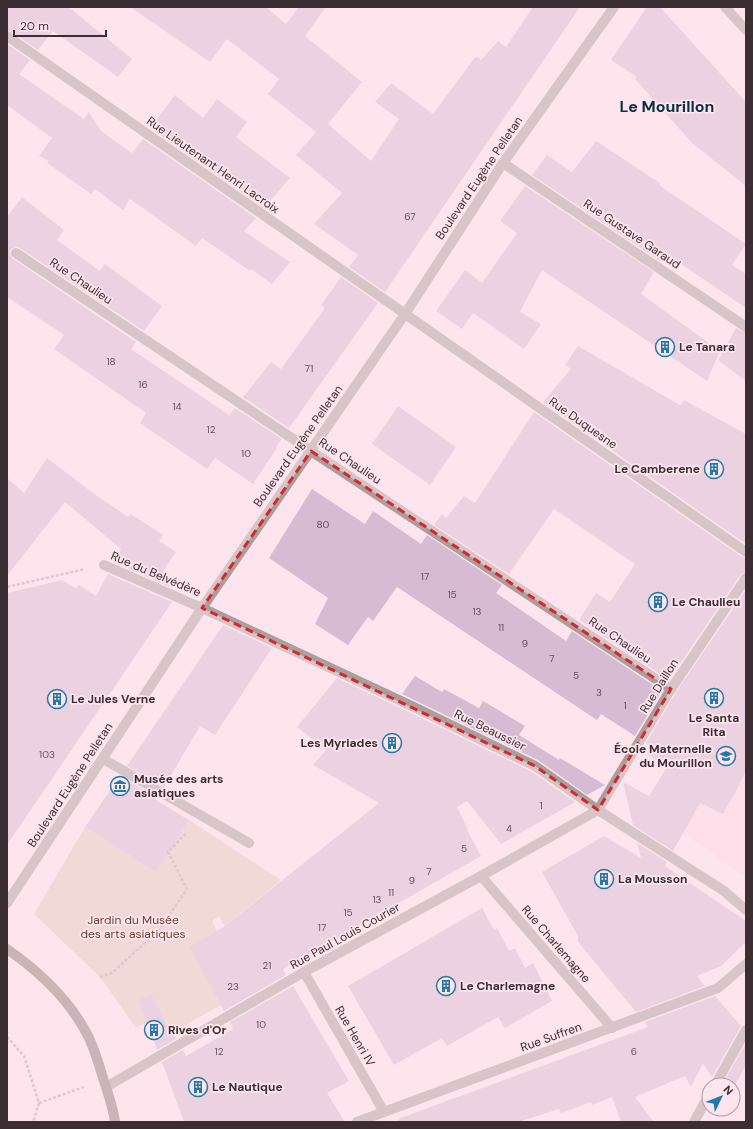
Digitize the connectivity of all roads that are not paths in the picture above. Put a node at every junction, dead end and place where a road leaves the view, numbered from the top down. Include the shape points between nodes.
1 (614, 7) edge
2 (725, 7) edge
3 (746, 30) edge
4 (7, 36) edge
5 (503, 163) junction
6 (16, 253) dead end
7 (405, 314) junction
8 (746, 327) edge
9 (311, 451) junction
10 (746, 552) edge
11 (104, 565) road end
12 (746, 578) edge
13 (202, 608) junction
14 (671, 689) junction
15 (103, 759) junction
16 (598, 810) junction
17 (249, 844) dead end
18 (481, 876) junction
19 (7, 903) edge
20 (746, 910) edge
21 (7, 949) edge
22 (746, 964) edge
23 (304, 972) junction
24 (612, 1028) junction
25 (746, 1030) edge
26 (720, 1077) edge
27 (105, 1084) junction
28 (701, 1109) edge
29 (384, 1112) junction
30 (115, 1122) edge
31 (357, 1122) edge
32 (694, 1122) edge

1 - 5 street, Boulevard Eugène Pelletan
2 - 3 street
4 - 7 street, Rue Lieutenant Henri Lacroix
5 - 7 street, Boulevard Eugène Pelletan
5 - 8 street, Rue Gustave Garaud
6 - 9 street, Rue Chaulieu
7 - 9 street, Boulevard Eugène Pelletan
7 - 10 street, Rue Duquesne
9 - 13 street, Boulevard Eugène Pelletan
9 - 14 street, Rue Chaulieu
11 - 13 street, Rue du Belvédère
12 - 14 street, Rue Daillon
13 - 15 street, Boulevard Eugène Pelletan
13 - 16 street, Rue Beaussier via 534,766
14 - 16 street, Rue Daillon
15 - 17 street
15 - 19 street, Boulevard Eugène Pelletan
16 - 18 street, Rue Paul Louis Courier
16 - 20 street, Rue Beaussier via 724,891
18 - 23 street, Rue Paul Louis Courier
18 - 24 street, Rue Charlemagne
21 - 27 main road via 45,980 71,1009 89,1038
22 - 24 street, Rue Suffren via 718,988
23 - 27 street, Rue Paul Louis Courier
23 - 29 street, Rue Henri IV
24 - 29 street, Rue Suffren
25 - 26 street
27 - 30 main road
28 - 32 street
29 - 31 street, Rue Suffren

